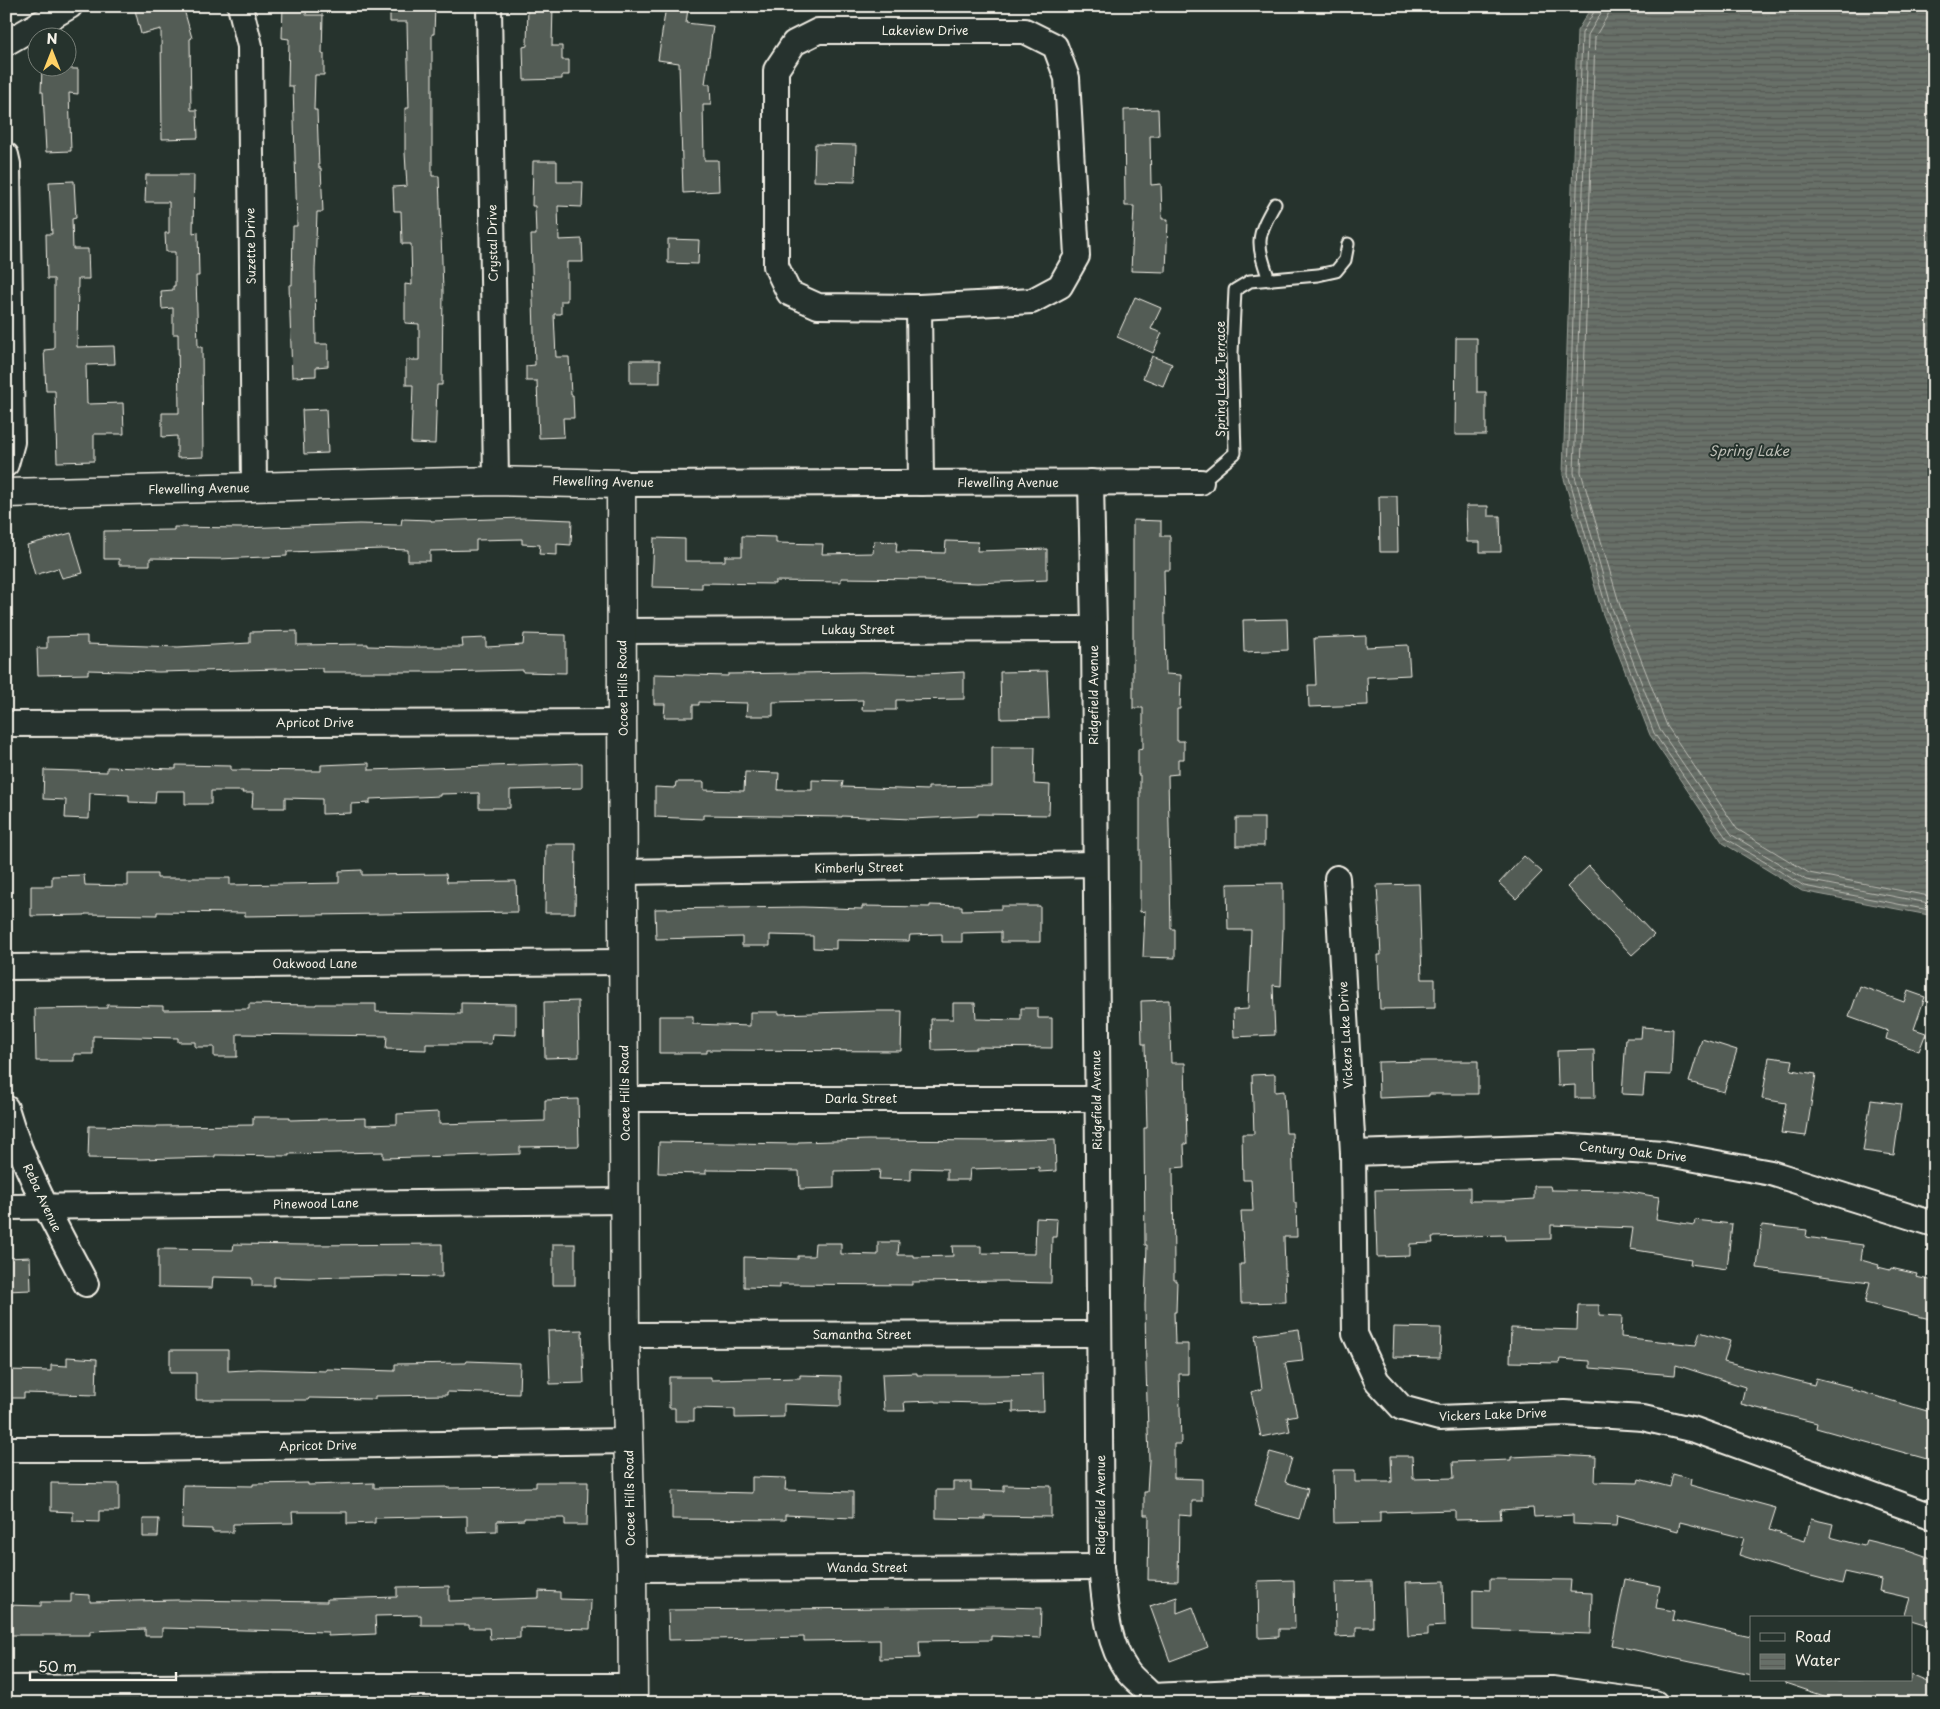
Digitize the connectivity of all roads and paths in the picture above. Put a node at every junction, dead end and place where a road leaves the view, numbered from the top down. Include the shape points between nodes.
1 (70, 6) edge
2 (240, 6) edge
3 (489, 6) edge
4 (6, 43) edge
5 (6, 155) edge
6 (1275, 204) dead end
7 (1348, 244) dead end
8 (1268, 280) junction
9 (919, 306) junction
10 (6, 464) edge
11 (496, 481) junction
12 (1091, 482) junction
13 (1201, 482) joint
14 (922, 483) junction
15 (621, 484) junction
16 (254, 487) junction
17 (6, 493) edge
18 (1094, 629) junction
19 (622, 632) junction
20 (623, 722) junction
21 (6, 724) edge
22 (1095, 864) junction
23 (623, 872) junction
24 (1337, 878) dead end
25 (623, 962) junction
26 (6, 967) edge
27 (625, 1099) junction
28 (1097, 1099) junction
29 (6, 1108) edge
30 (1352, 1153) junction
31 (626, 1201) junction
32 (45, 1207) junction
33 (6, 1208) edge
34 (1934, 1224) edge
35 (86, 1284) dead end
36 (1099, 1334) junction
37 (625, 1335) junction
38 (629, 1441) junction
39 (6, 1449) edge
40 (1934, 1517) edge
41 (1101, 1567) junction
42 (632, 1569) junction
43 (6, 1688) edge
44 (288, 1694) edge
45 (633, 1694) edge
46 (45, 1695) edge
47 (1421, 1697) edge
48 (1154, 1699) edge
49 (1655, 1703) edge

1 - 4 street
2 - 16 street, Suzette Drive via 250,46
3 - 11 street, Crystal Drive
5 - 10 street via 12,442
6 - 8 lane via 1260,232 1261,255
7 - 8 lane via 1345,260 1336,271
8 - 13 lane, Spring Lake Terrace via 1250,281 1235,290 1232,353 1235,453
9 - 9 street, Lakeview Drive via 1032,301 1060,286 1077,256 1067,78 1054,46 1025,31 818,31 794,43 776,70 776,266 789,293 818,306
9 - 14 street
11 - 15 street, Flewelling Avenue
11 - 16 street, Flewelling Avenue
12 - 13 street, Flewelling Avenue
12 - 14 street, Flewelling Avenue
12 - 18 street, Ridgefield Avenue
14 - 15 street, Flewelling Avenue
15 - 19 street, Ocoee Hills Road
16 - 17 street, Flewelling Avenue
18 - 19 street, Lukay Street
18 - 22 street, Ridgefield Avenue
19 - 20 street, Ocoee Hills Road
20 - 21 street, Apricot Drive
20 - 23 street, Ocoee Hills Road
22 - 23 street, Kimberly Street
22 - 28 street, Ridgefield Avenue
23 - 25 street, Ocoee Hills Road
24 - 30 street, Vickers Lake Drive
25 - 26 street, Oakwood Lane
25 - 27 street, Ocoee Hills Road
27 - 28 street, Darla Street
27 - 31 street, Ocoee Hills Road
28 - 36 street, Ridgefield Avenue
29 - 32 street, Reba Avenue via 13,1133
30 - 34 street, Century Oak Drive via 1559,1146 1663,1153 1771,1172
30 - 40 street, Vickers Lake Drive via 1355,1334 1377,1381 1402,1408 1439,1418 1564,1413 1643,1418 1695,1430
31 - 32 street, Pinewood Lane
31 - 37 street, Ocoee Hills Road
32 - 33 street, Pinewood Lane
32 - 35 street, Reba Avenue
36 - 37 street, Samantha Street
36 - 41 street, Ridgefield Avenue
37 - 38 street, Ocoee Hills Road
38 - 39 street, Apricot Drive
38 - 42 street, Ocoee Hills Road
41 - 42 street, Wanda Street
41 - 48 street, Ridgefield Avenue via 1109,1630 1120,1660 1128,1673
42 - 45 street, Ocoee Hills Road
43 - 46 street
44 - 45 street
44 - 46 street
47 - 48 street via 1236,1692
47 - 49 street via 1553,1690

